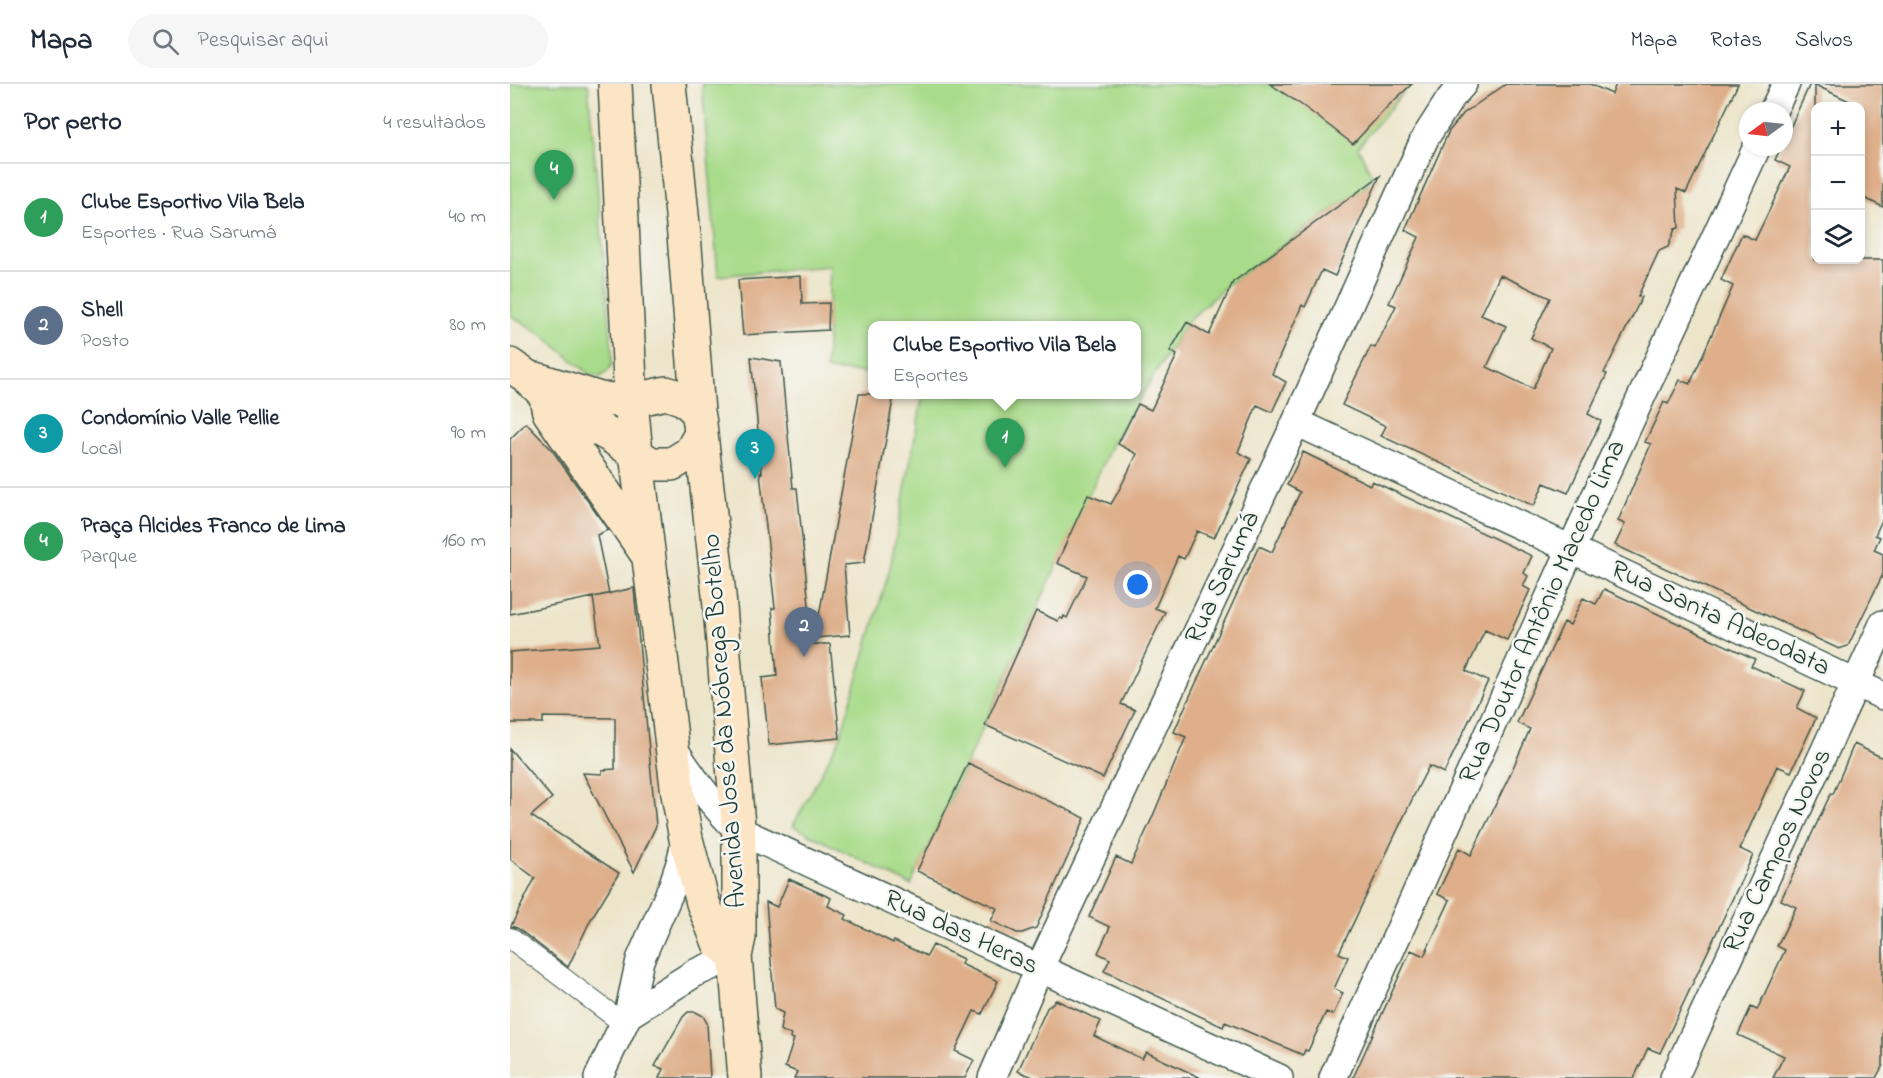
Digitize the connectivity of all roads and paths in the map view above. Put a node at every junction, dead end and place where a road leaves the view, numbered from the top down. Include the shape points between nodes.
1 (615, 84) edge
2 (669, 84) edge
3 (1463, 84) edge
4 (1786, 84) edge
5 (1777, 102) edge
6 (1753, 156) edge
7 (527, 379) edge
8 (631, 401) junction
9 (1296, 422) junction
10 (699, 423) junction
11 (636, 453) junction
12 (1571, 549) junction
13 (649, 556) junction
14 (1883, 624) edge
15 (1855, 683) junction
16 (1883, 696) edge
17 (674, 748) junction
18 (738, 830) junction
19 (686, 839) junction
20 (510, 938) edge
21 (735, 957) junction
22 (1040, 969) junction
23 (626, 1020) junction
24 (598, 1078) edge
25 (745, 1078) edge
26 (992, 1078) edge
27 (1279, 1078) edge
28 (1333, 1078) edge
29 (1674, 1078) edge

1 - 8 main road
2 - 10 main road, Avenida José da Nóbrega Botelho
3 - 9 street, Rua Sarumá via 1425,138
4 - 5 street
6 - 12 street, Rua Doutor Antônio Macedo Lima
7 - 8 main road via 600,399
7 - 11 main road via 560,408
7 - 13 main road
8 - 10 main road via 666,393 684,399
8 - 11 main road
9 - 12 street, Rua Santa Adeodata
9 - 22 street, Rua Sarumá
10 - 11 main road via 690,453 672,464 651,464
10 - 18 main road, Avenida José da Nóbrega Botelho
11 - 13 main road, Avenida José da Nóbrega Botelho
12 - 15 street, Rua Santa Adeodata
12 - 28 street, Rua Doutor Antônio Macedo Lima
13 - 17 main road, Avenida José da Nóbrega Botelho
14 - 15 street, Rua Campos Novos
15 - 16 street, Rua Santa Adeodata
15 - 29 street, Rua Campos Novos
17 - 18 street, Rua das Heras via 716,809
17 - 19 main road, Avenida José da Nóbrega Botelho
18 - 21 main road, Avenida José da Nóbrega Botelho via 739,937
18 - 22 street, Rua das Heras
19 - 21 main road, Avenida José da Nóbrega Botelho via 718,943
19 - 23 street via 672,887 640,960
20 - 23 street
21 - 23 street via 695,973
21 - 25 main road
22 - 26 street, Rua Sarumá
22 - 27 street, Rua das Heras
23 - 24 street

